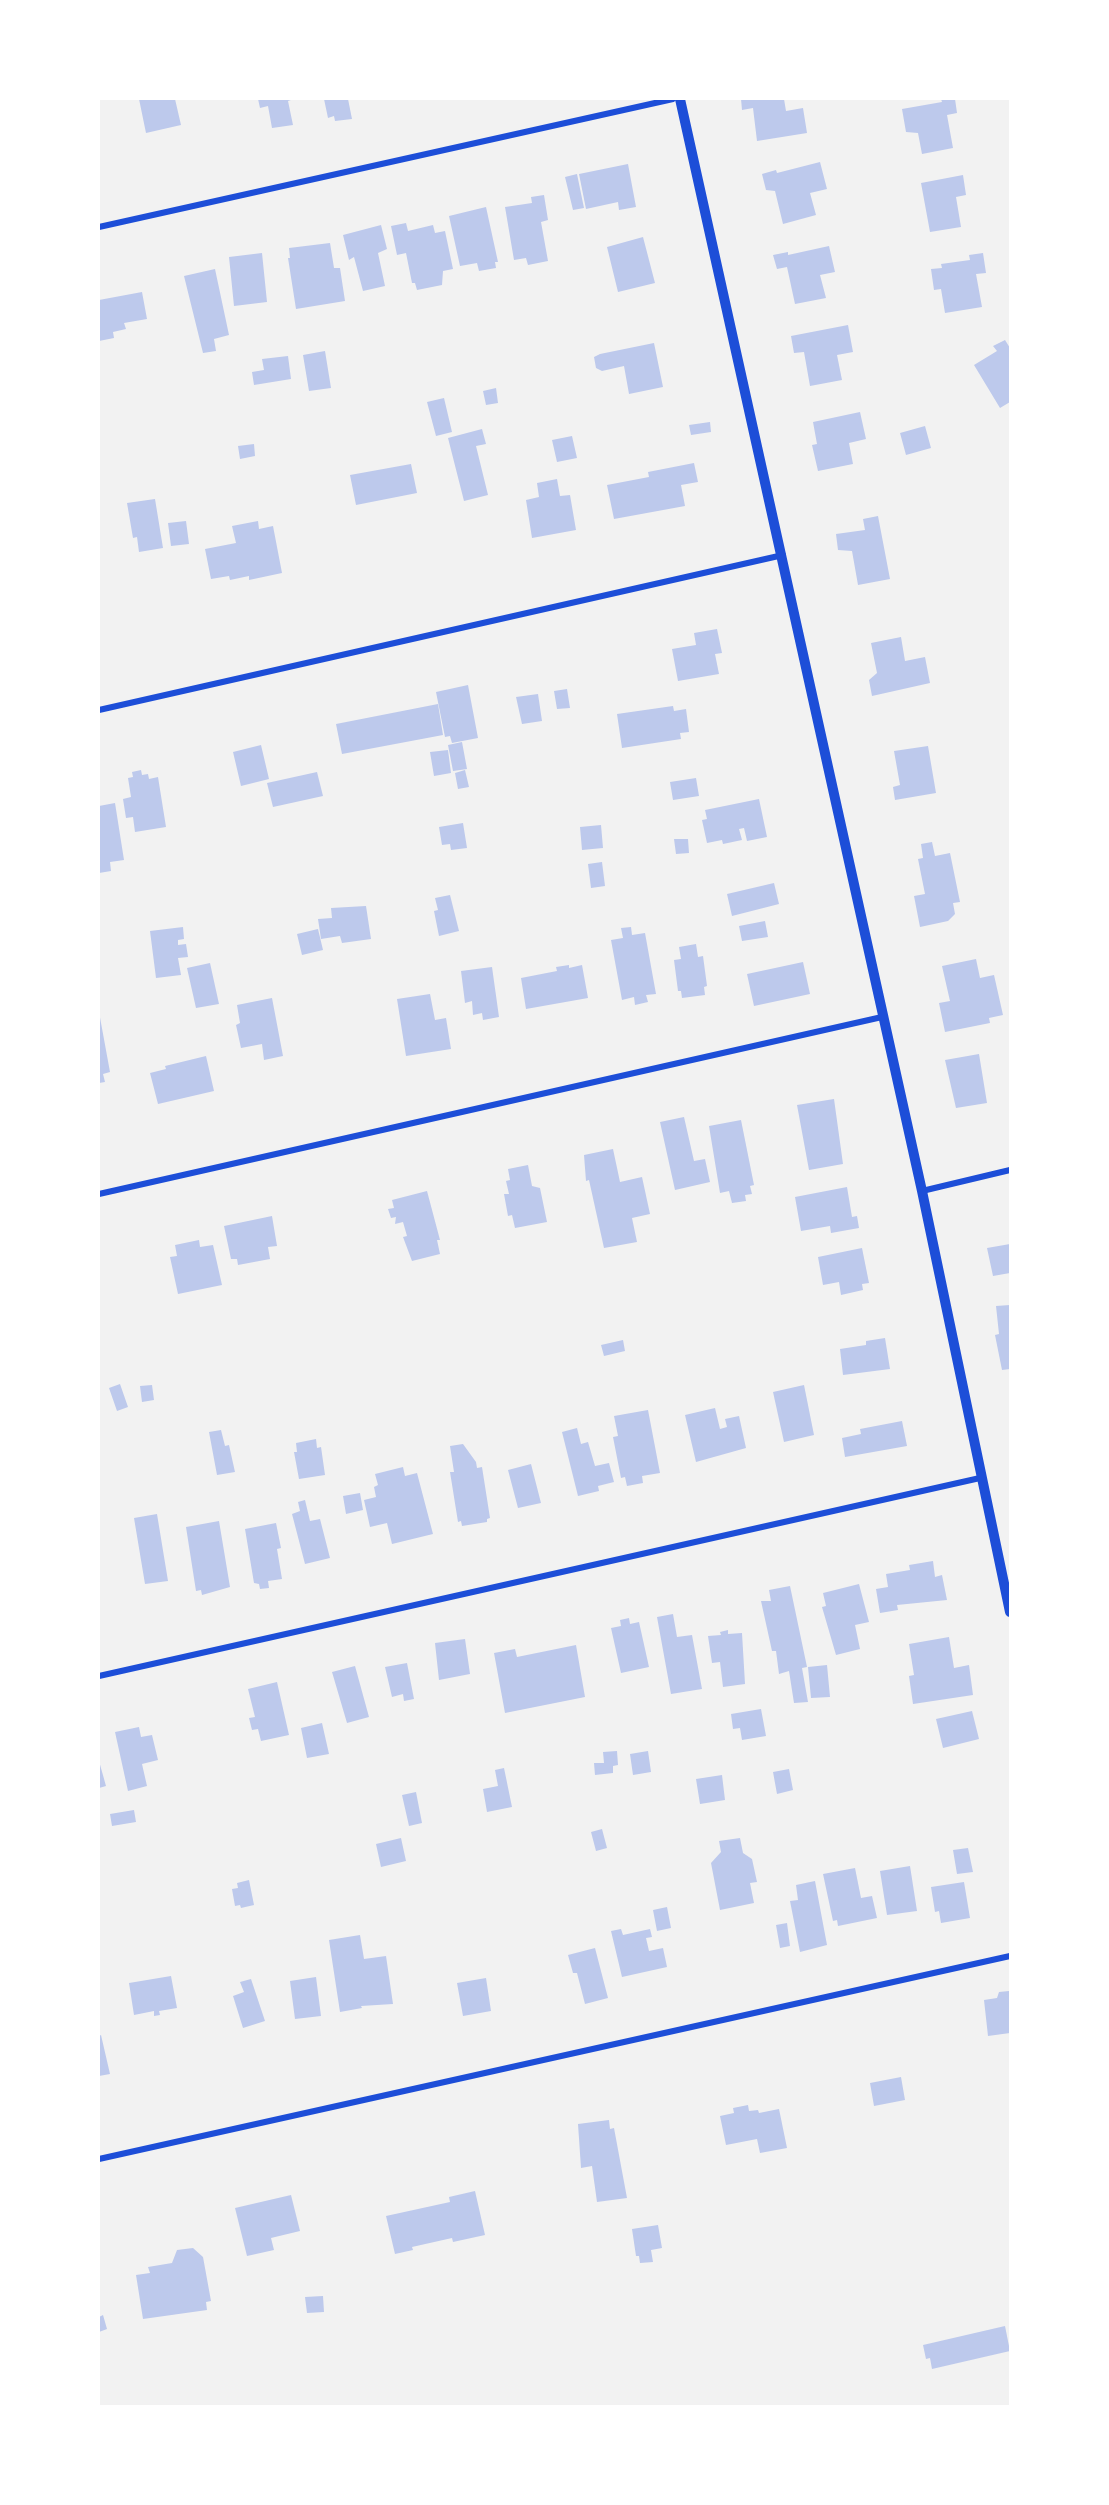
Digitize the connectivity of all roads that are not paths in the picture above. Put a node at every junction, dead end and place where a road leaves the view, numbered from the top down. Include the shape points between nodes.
1 (673, 99) edge
2 (680, 99) edge
3 (99, 227) edge
4 (783, 555) junction
5 (99, 710) edge
6 (882, 1017) junction
7 (1010, 1170) edge
8 (922, 1191) junction
9 (99, 1194) edge
10 (981, 1478) junction
11 (1010, 1612) edge
12 (99, 1677) edge
13 (1010, 1956) edge
14 (99, 2159) edge

1 - 3 street
2 - 4 street
4 - 5 street
4 - 6 street
6 - 8 street
6 - 9 street
7 - 8 street
8 - 10 street
10 - 11 street
10 - 12 street
13 - 14 street

